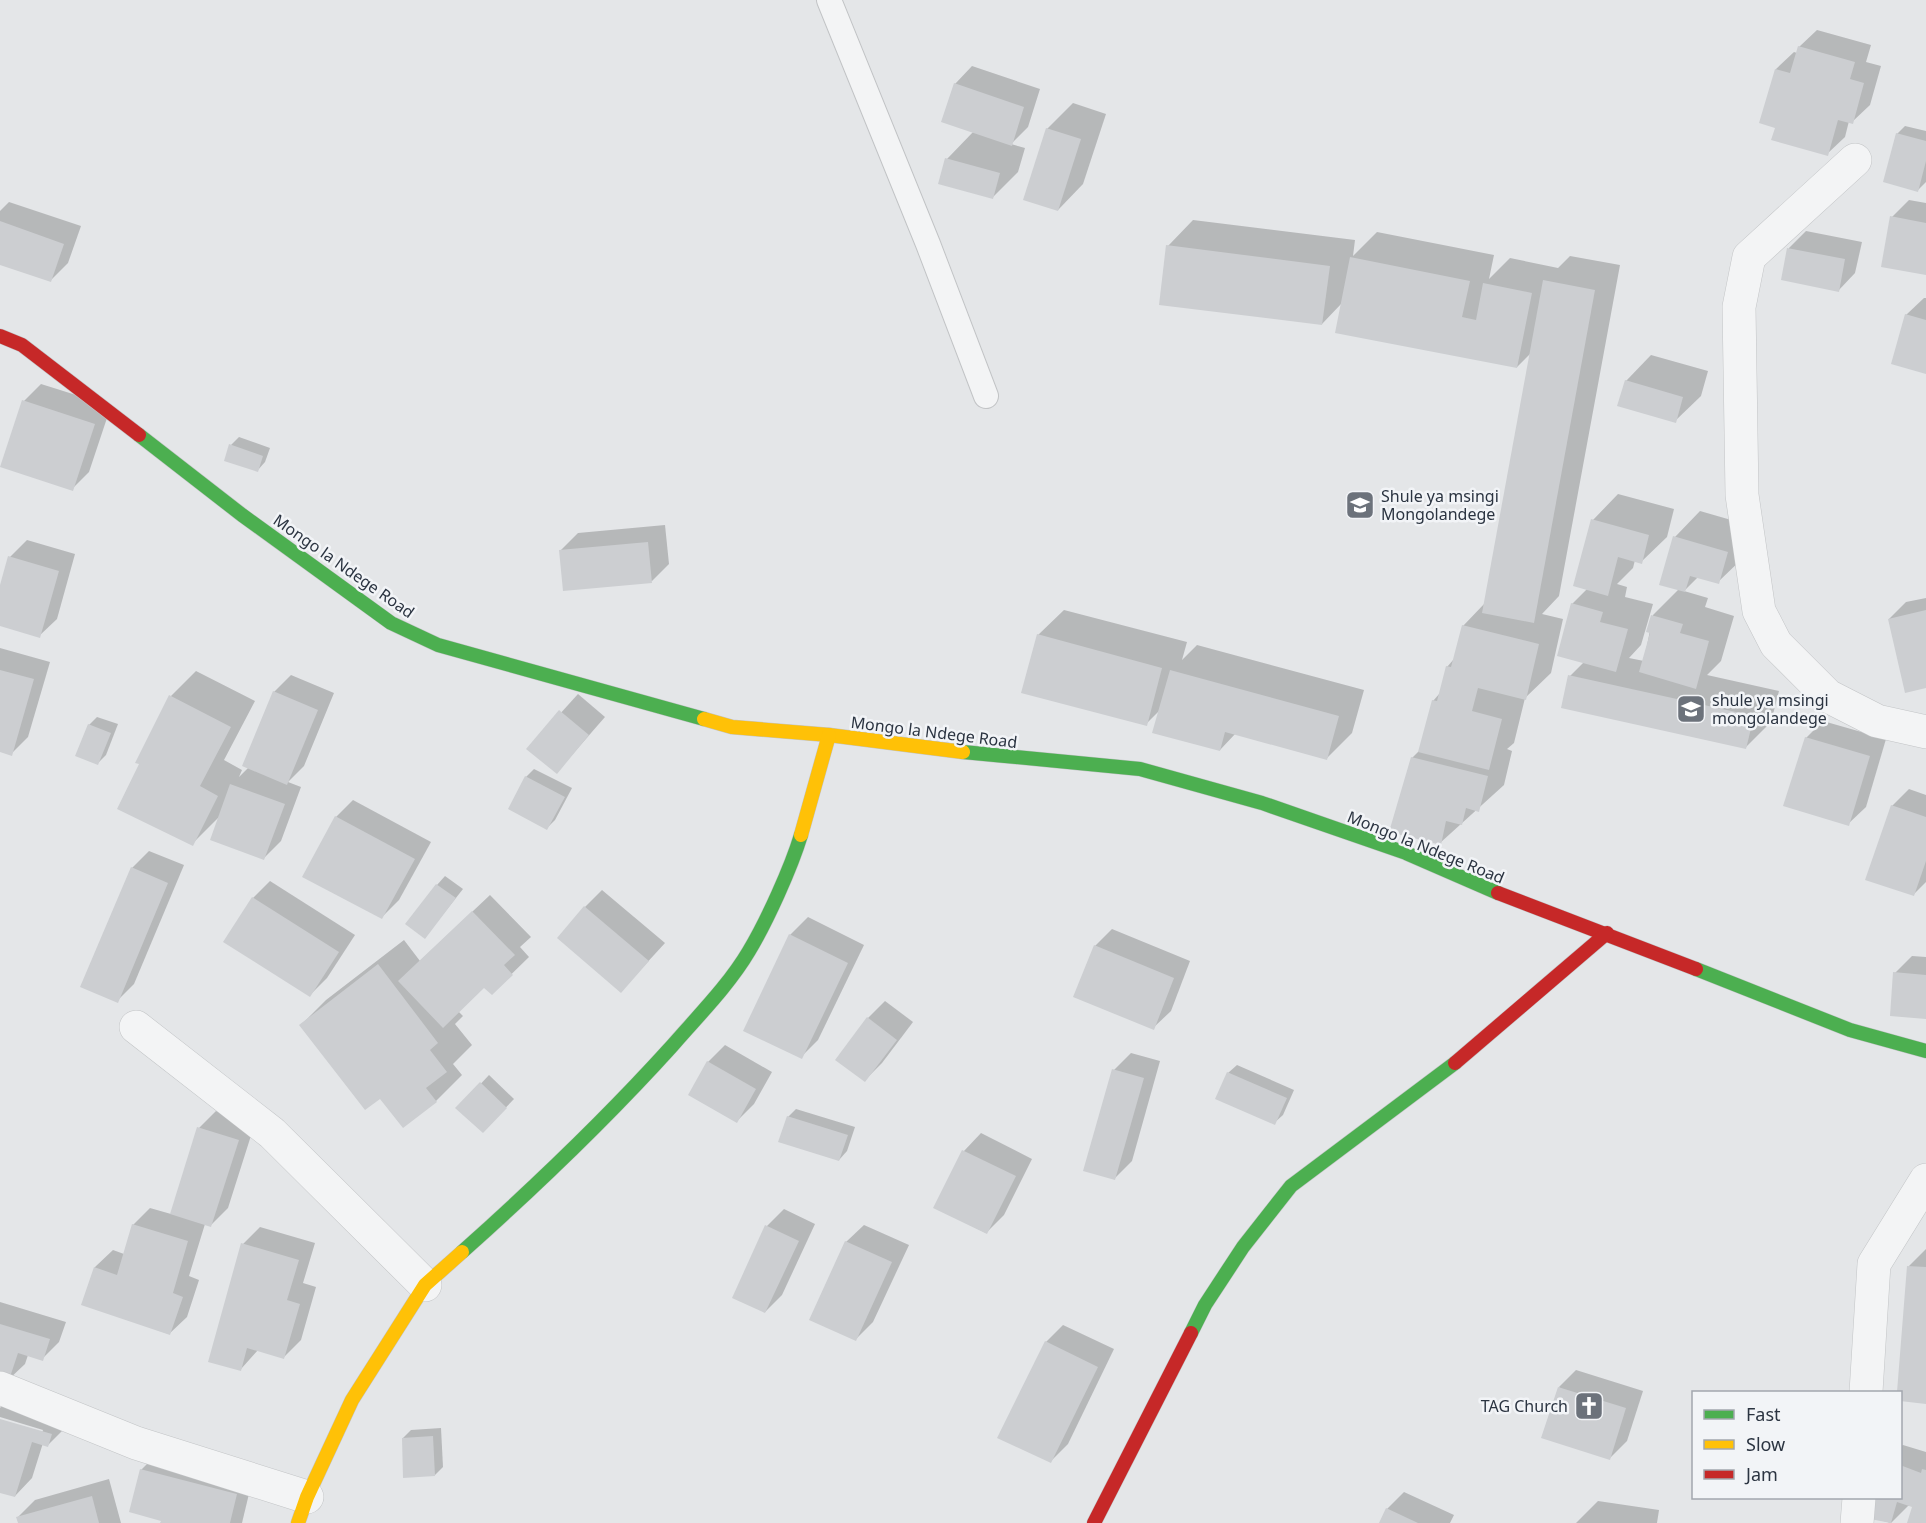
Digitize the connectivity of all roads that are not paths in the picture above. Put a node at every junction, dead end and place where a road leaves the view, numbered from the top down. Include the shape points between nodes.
1 (829, 0) edge
2 (1855, 160) dead end
3 (0, 336) edge
4 (986, 396) dead end
5 (1926, 732) edge
6 (829, 735) junction
7 (1607, 933) junction
8 (136, 1027) dead end
9 (1926, 1051) edge
10 (1926, 1180) edge
11 (424, 1285) junction
12 (0, 1388) edge
13 (1866, 1391) edge
14 (1859, 1499) edge
15 (302, 1510) edge
16 (1094, 1523) edge
17 (1857, 1523) edge

1 - 4 lane
2 - 5 street via 1749,257 1739,307 1742,495 1759,611 1776,644 1828,696 1877,721
3 - 6 street, Mongo la Ndege Road via 22,345 54,368 242,515 391,623 438,645 732,727
6 - 7 street, Mongo la Ndege Road via 1017,759 1140,769 1296,814
6 - 11 street via 795,854 749,951 695,1020 626,1097 553,1171
7 - 9 street, Mongo la Ndege Road via 1850,1030
7 - 16 street via 1477,1046 1291,1186 1243,1247 1205,1305
8 - 11 street via 272,1133
10 - 13 street via 1874,1264
11 - 15 street via 352,1400
12 - 15 street
14 - 17 street

